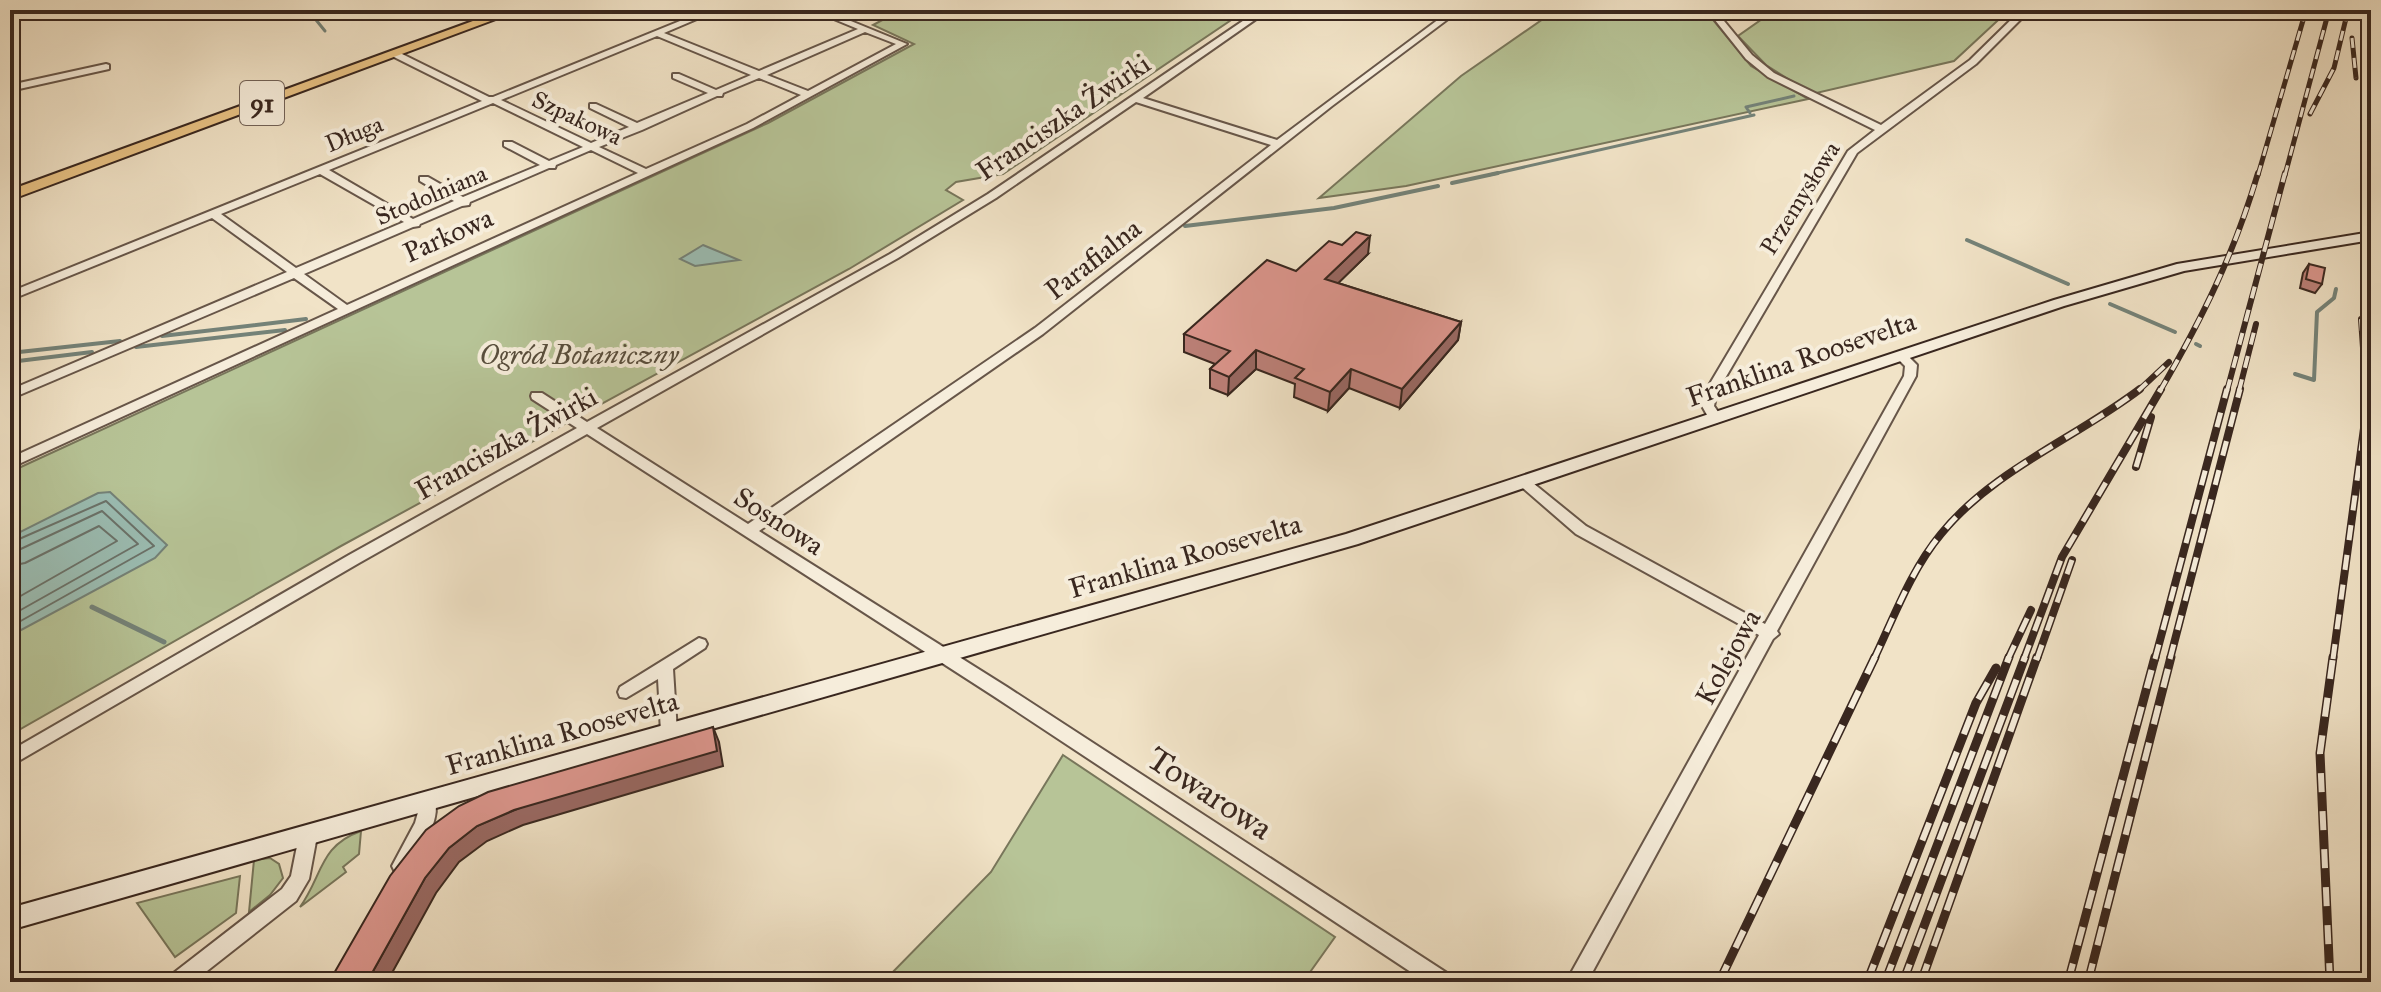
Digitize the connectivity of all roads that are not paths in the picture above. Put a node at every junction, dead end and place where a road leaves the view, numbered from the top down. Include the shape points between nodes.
1 (514, 10) edge
2 (714, 10) edge
3 (816, 10) edge
4 (1265, 10) edge
5 (1456, 10) edge
6 (2026, 10) edge
7 (1716, 11) edge
8 (866, 29) junction
9 (656, 33) junction
10 (395, 54) junction
11 (106, 67) dead end
12 (762, 75) junction
13 (676, 76) dead end
14 (10, 88) edge
15 (719, 94) junction
16 (810, 95) junction
17 (1137, 99) junction
18 (490, 100) junction
19 (593, 106) dead end
20 (639, 128) junction
21 (1881, 129) junction
22 (508, 144) dead end
23 (1279, 144) junction
24 (594, 147) junction
25 (551, 166) junction
26 (320, 169) junction
27 (646, 173) junction
28 (424, 179) dead end
29 (10, 195) edge
30 (465, 203) junction
31 (212, 213) junction
32 (415, 224) junction
33 (2371, 236) edge
34 (298, 274) junction
35 (10, 296) edge
36 (344, 308) junction
37 (1902, 357) junction
38 (10, 395) edge
39 (537, 396) dead end
40 (1716, 419) junction
41 (587, 428) junction
42 (10, 463) edge
43 (1523, 482) junction
44 (748, 531) junction
45 (1771, 634) junction
46 (699, 644) dead end
47 (944, 656) junction
48 (665, 667) junction
49 (626, 692) dead end
50 (669, 732) junction
51 (10, 759) edge
52 (428, 803) junction
53 (308, 836) junction
54 (395, 877) edge
55 (10, 919) edge
56 (178, 982) edge
57 (1443, 982) edge
58 (1576, 982) edge

1 - 10 main road, 91
2 - 9 street, Długa
3 - 8 street
4 - 17 street, Franciszka Żwirki
5 - 23 street, Parafialna
6 - 21 street, Przemysłowa via 1973,62
7 - 21 street via 1749,57 1771,75
8 - 12 street, Stodolniana
8 - 16 street, Parkowa via 903,44
9 - 12 street
9 - 18 street, Długa
10 - 18 street, Szpakowa
10 - 29 main road, 91
11 - 14 street
12 - 15 street, Stodolniana
12 - 16 street
13 - 15 street
15 - 20 street, Stodolniana
16 - 27 street, Parkowa
17 - 23 street
17 - 41 street, Franciszka Żwirki via 906,249
18 - 24 street, Szpakowa
18 - 26 street, Długa
19 - 20 street
20 - 24 street, Stodolniana
21 - 40 street, Przemysłowa via 1847,159 1726,365 1708,399
22 - 25 street
23 - 44 street, Parafialna via 1039,331
24 - 25 street, Stodolniana
24 - 27 street, Szpakowa
25 - 30 street, Stodolniana
26 - 31 street, Długa
26 - 32 street
27 - 36 street, Parkowa
28 - 30 street
30 - 32 street, Stodolniana
31 - 34 street
31 - 35 street, Długa
32 - 34 street, Stodolniana
33 - 37 street, Franklina Roosevelta via 2182,267
34 - 36 street
34 - 38 street, Stodolniana
36 - 42 street, Parkowa
37 - 40 street, Franklina Roosevelta
37 - 45 street, Kolejowa via 1911,365 1910,376
39 - 41 street, Sosnowa
40 - 43 street, Franklina Roosevelta
41 - 44 street, Sosnowa
41 - 51 street, Franciszka Żwirki
43 - 45 street via 1581,530
43 - 47 street, Franklina Roosevelta via 1351,539
44 - 47 street, Sosnowa
45 - 58 street, Kolejowa
46 - 48 street
47 - 50 street, Franklina Roosevelta
47 - 57 street, Towarowa
48 - 49 street
48 - 50 street
50 - 52 street, Franklina Roosevelta
52 - 53 street, Franklina Roosevelta
52 - 54 street via 424,824
53 - 55 street, Franklina Roosevelta
53 - 56 street via 300,879 289,895

